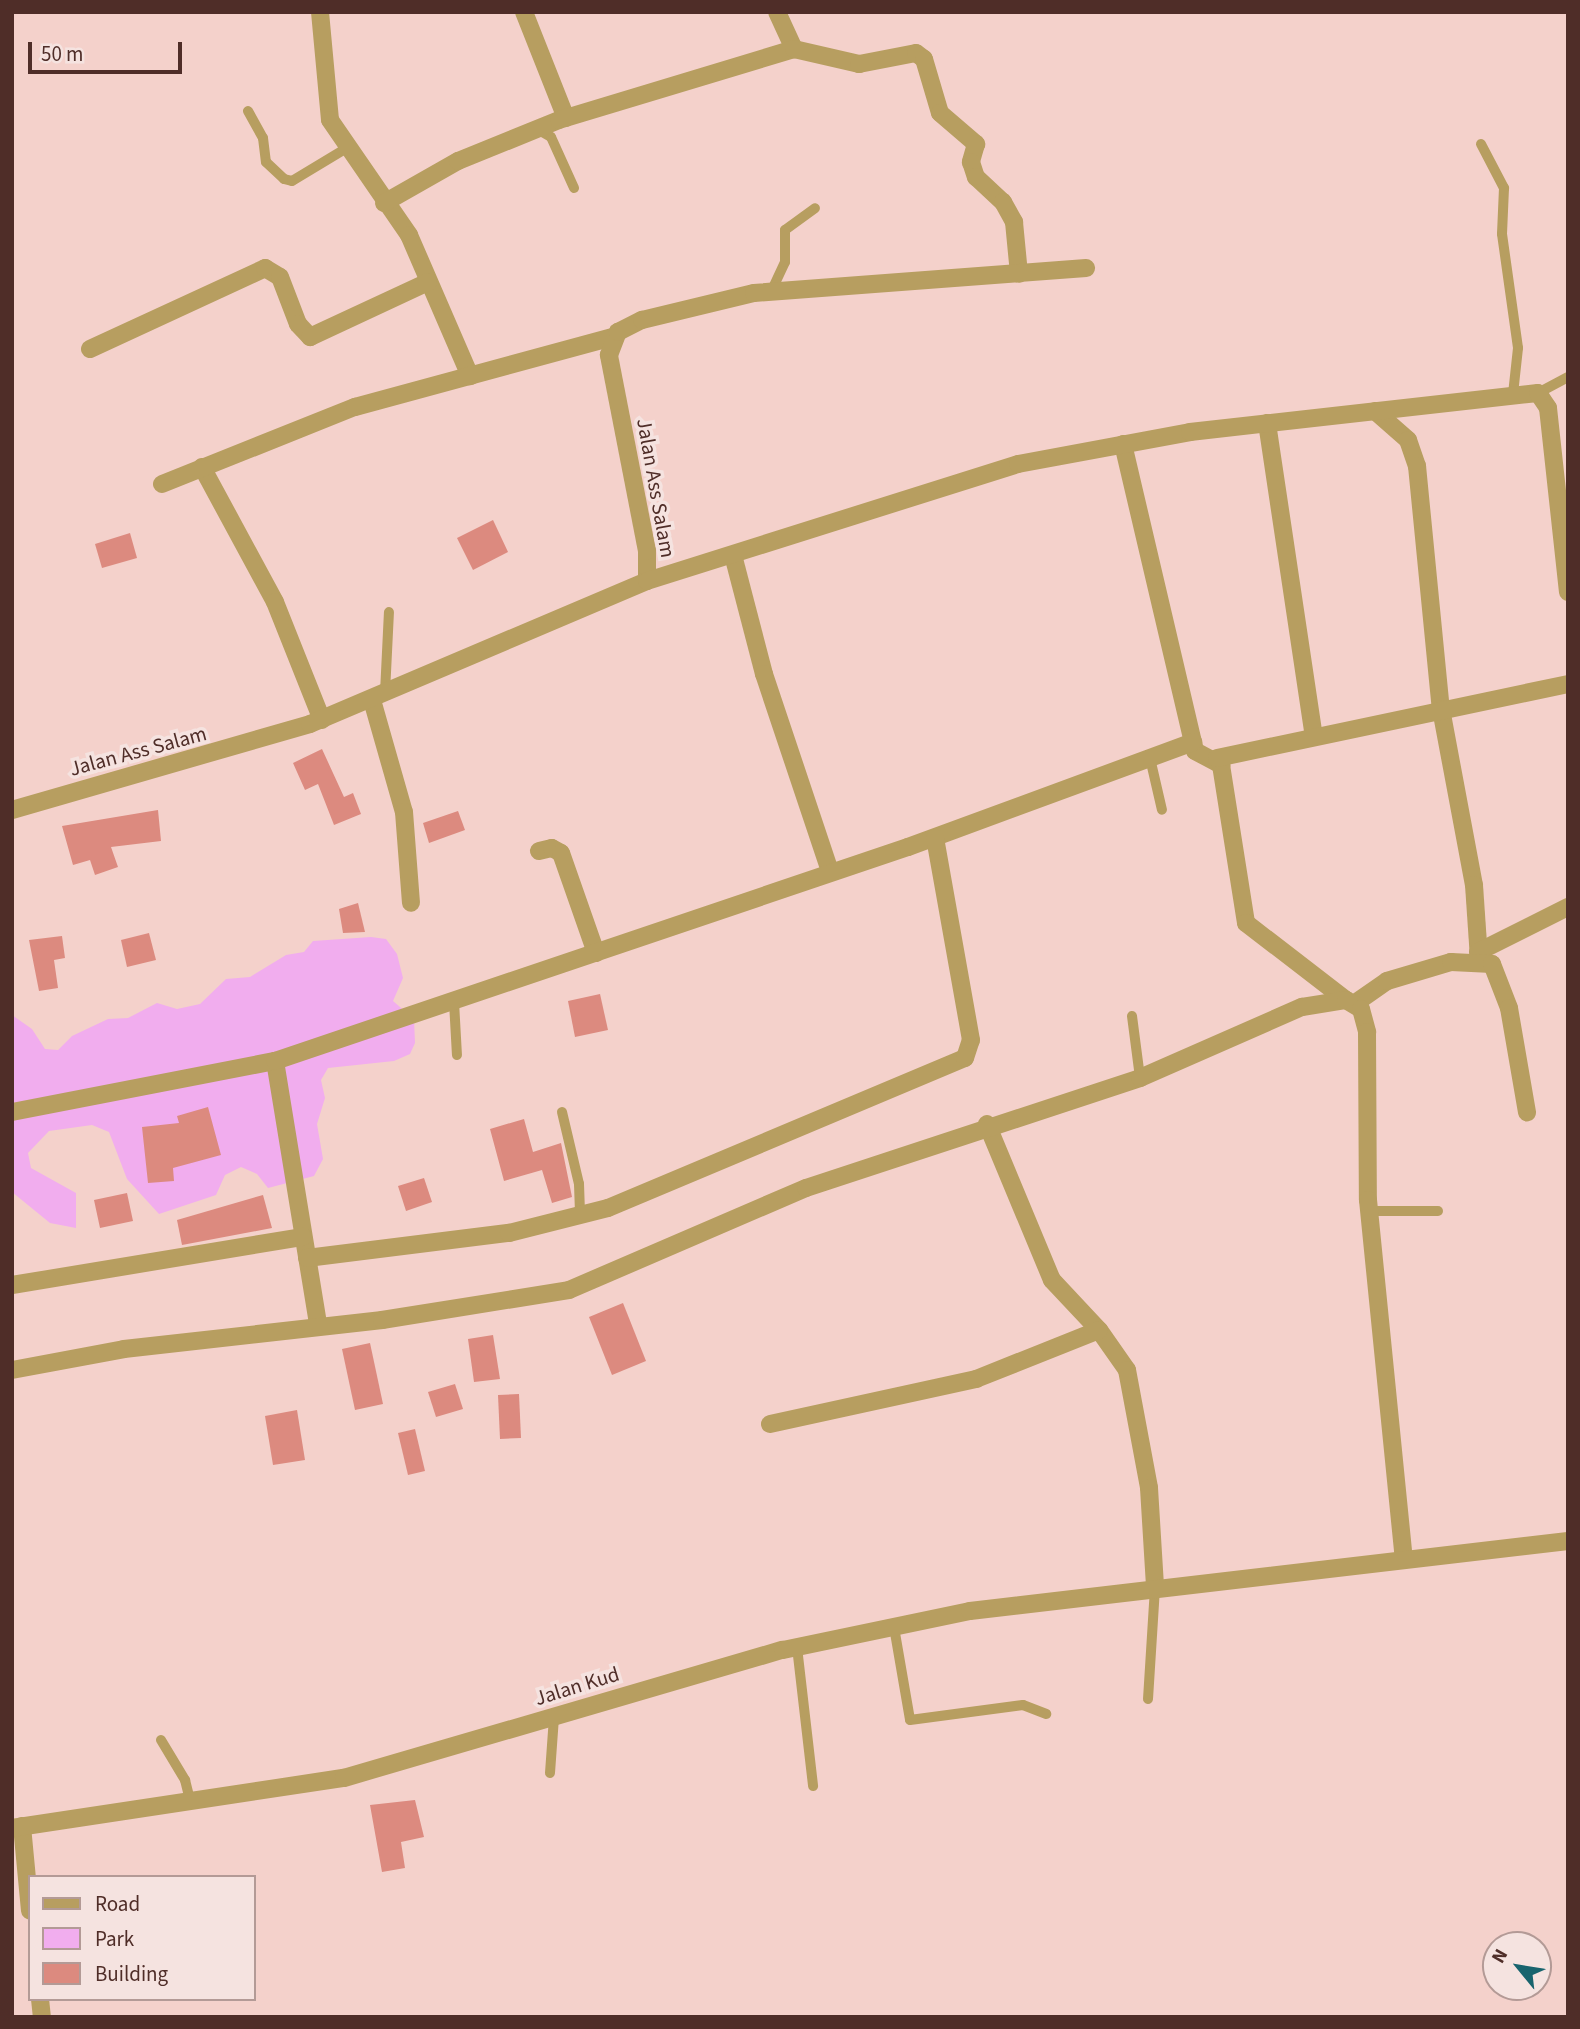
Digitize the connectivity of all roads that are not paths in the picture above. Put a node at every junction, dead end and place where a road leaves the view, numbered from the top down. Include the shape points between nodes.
1 (320, 12) edge
2 (524, 12) edge
3 (777, 12) edge
4 (794, 48) junction
5 (248, 111) dead end
6 (566, 118) junction
7 (536, 129) junction
8 (1481, 144) dead end
9 (345, 149) junction
10 (575, 188) dead end
11 (384, 203) junction
12 (815, 208) dead end
13 (1086, 268) dead end
14 (1019, 274) junction
15 (428, 282) junction
16 (771, 292) junction
17 (612, 337) junction
18 (90, 349) dead end
19 (470, 376) junction
20 (1568, 377) edge
21 (1538, 393) junction
22 (1513, 394) junction
23 (1375, 411) junction
24 (1267, 423) junction
25 (1123, 443) junction
26 (202, 467) junction
27 (162, 484) dead end
28 (1565, 542) edge
29 (733, 555) junction
30 (647, 581) junction
31 (1568, 592) edge
32 (389, 612) dead end
33 (1568, 684) edge
34 (379, 697) junction
35 (1441, 709) junction
36 (322, 720) junction
37 (1314, 737) junction
38 (1193, 742) junction
39 (1150, 758) junction
40 (1217, 758) junction
41 (12, 810) edge
42 (1162, 810) dead end
43 (935, 838) junction
44 (539, 851) dead end
45 (830, 871) junction
46 (411, 903) dead end
47 (1568, 908) edge
48 (596, 953) junction
49 (1479, 956) junction
50 (454, 1002) junction
51 (1350, 1002) junction
52 (1132, 1016) dead end
53 (457, 1055) dead end
54 (275, 1061) junction
55 (1140, 1078) junction
56 (12, 1112) edge
57 (562, 1112) dead end
58 (1527, 1112) dead end
59 (987, 1124) junction
60 (1369, 1211) junction
61 (1438, 1212) dead end
62 (580, 1216) junction
63 (303, 1237) junction
64 (307, 1258) junction
65 (12, 1286) edge
66 (317, 1325) junction
67 (1099, 1330) junction
68 (12, 1370) edge
69 (770, 1424) dead end
70 (1568, 1541) edge
71 (1404, 1558) junction
72 (1155, 1586) junction
73 (894, 1627) junction
74 (797, 1647) junction
75 (1148, 1699) dead end
76 (1046, 1714) dead end
77 (554, 1717) junction
78 (161, 1740) dead end
79 (551, 1773) dead end
80 (813, 1786) dead end
81 (191, 1804) junction
82 (17, 1827) edge
83 (28, 1898) edge

1 - 9 street via 327,108
2 - 6 street
3 - 4 street
4 - 6 street
4 - 14 street via 859,64 907,52 924,59 940,113 970,136 975,144 972,169 1014,222
5 - 9 lane via 263,138 266,162 284,179 292,181
6 - 7 street
7 - 10 lane via 551,137
7 - 11 street via 458,161
8 - 22 lane via 1504,188 1502,234 1518,348
9 - 11 street
11 - 15 street via 409,235
12 - 16 lane via 785,230 785,262
13 - 14 street
14 - 16 street
15 - 18 street via 310,337 298,324 280,277 265,268
15 - 19 street
16 - 17 street via 642,320
17 - 19 street
17 - 30 street, Jalan Ass Salam via 609,355 647,551
19 - 26 street via 355,407
20 - 21 lane
21 - 22 street
21 - 28 street via 1548,408
22 - 23 street
23 - 24 street
23 - 35 street via 1408,440 1417,466
24 - 25 street
24 - 37 street
25 - 29 street via 1017,464
25 - 38 street
26 - 27 street
26 - 36 street via 275,602
28 - 31 street
29 - 30 street
29 - 45 street via 764,674
30 - 34 street, Jalan Ass Salam
32 - 34 lane
33 - 35 street
34 - 36 street, Jalan Ass Salam
34 - 46 street via 404,812
35 - 37 street
35 - 49 street via 1474,885
36 - 41 street, Jalan Ass Salam
37 - 40 street
38 - 39 street
38 - 40 street via 1201,755
39 - 42 lane
39 - 43 street
40 - 51 street via 1246,923
43 - 45 street
43 - 62 street via 971,1040 965,1058
44 - 48 street via 552,848 561,853
45 - 48 street
47 - 49 street
48 - 50 street
49 - 51 street via 1387,981
49 - 58 street via 1492,964 1501,978
50 - 53 lane via 460,1026
50 - 54 street
51 - 55 street via 1331,999 1269,1019
51 - 60 street via 1367,1032
52 - 55 lane
54 - 56 street
54 - 63 street
55 - 59 street
57 - 62 lane via 579,1184
59 - 66 street via 725,1219 579,1286 514,1301
59 - 67 street via 1052,1280
60 - 61 lane
60 - 71 street
62 - 64 street via 509,1233
63 - 64 street
63 - 65 street
64 - 66 street
66 - 68 street via 124,1349
67 - 69 street via 975,1380
67 - 72 street via 1127,1370 1133,1395 1149,1488
70 - 71 street, Jalan Kud
71 - 72 street, Jalan Kud
72 - 73 street, Jalan Kud
72 - 75 lane
73 - 74 street, Jalan Kud
73 - 76 lane via 910,1720 1023,1705
74 - 77 street, Jalan Kud
74 - 80 lane
77 - 79 lane
77 - 81 street, Jalan Kud via 344,1777
78 - 81 lane via 185,1780
81 - 82 street, Jalan Kud
82 - 83 street

